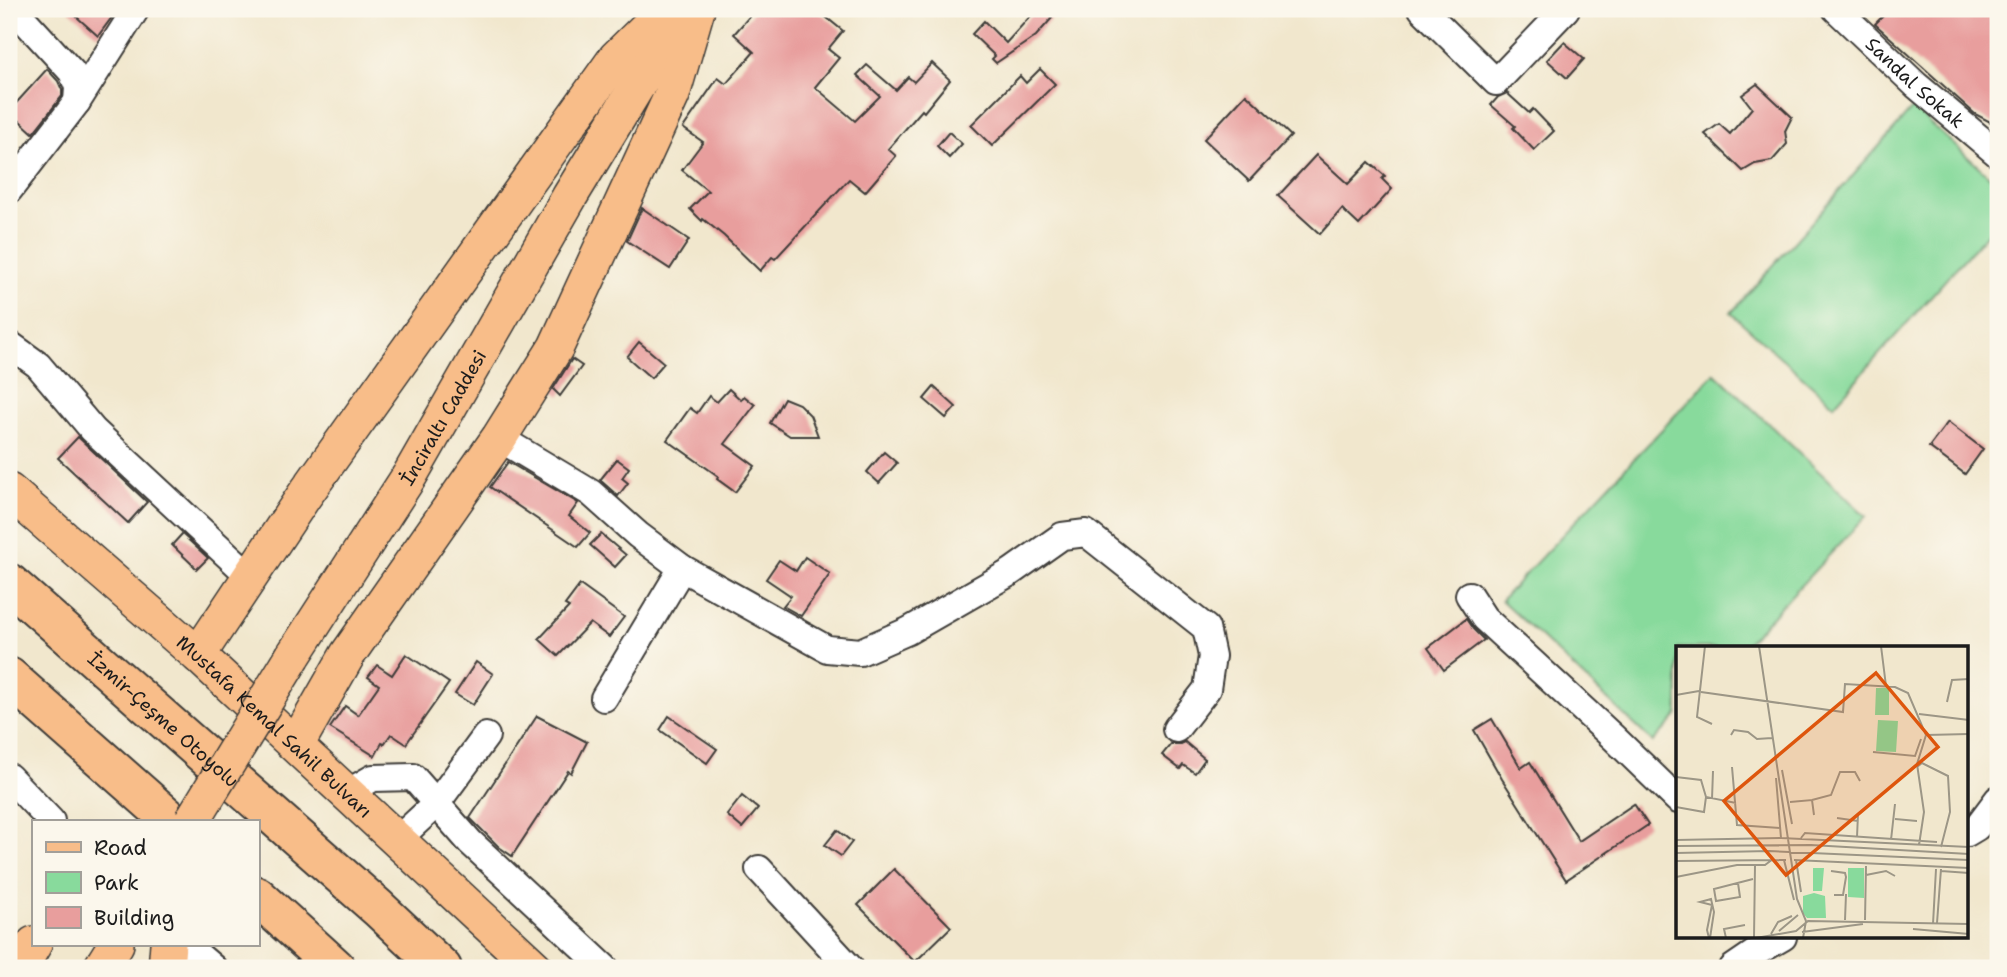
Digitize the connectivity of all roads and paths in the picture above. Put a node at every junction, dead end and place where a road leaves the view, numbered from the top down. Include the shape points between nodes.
1 (14, 9) edge
2 (136, 9) edge
3 (666, 9) edge
4 (684, 9) edge
5 (697, 9) edge
6 (1422, 9) edge
7 (1566, 9) edge
8 (1836, 9) edge
9 (77, 102) junction
10 (1998, 154) edge
11 (9, 190) edge
12 (9, 344) edge
13 (499, 438) junction
14 (9, 491) edge
15 (682, 568) junction
16 (251, 576) junction
17 (9, 583) edge
18 (1469, 595) dead end
19 (198, 655) junction
20 (9, 677) edge
21 (604, 698) dead end
22 (1176, 729) dead end
23 (486, 736) dead end
24 (296, 745) junction
25 (9, 777) edge
26 (347, 793) junction
27 (1676, 798) edge
28 (436, 804) junction
29 (1997, 804) edge
30 (50, 820) edge
31 (171, 820) edge
32 (193, 820) edge
33 (1968, 832) edge
34 (397, 840) junction
35 (759, 869) dead end
36 (259, 898) edge
37 (1780, 939) edge
38 (33, 946) edge
39 (115, 946) edge
40 (182, 954) edge
41 (20, 968) edge
42 (101, 968) edge
43 (213, 968) edge
44 (336, 968) edge
45 (442, 968) edge
46 (535, 968) edge
47 (605, 968) edge
48 (850, 968) edge
49 (1733, 968) edge

1 - 9 street via 72,72
2 - 9 street
3 - 16 main road via 615,58
4 - 32 main road, İnciraltı Caddesi, bridge via 410,475
5 - 13 main road via 672,94 556,347
6 - 7 street via 1496,82
8 - 10 street, Sandal Sokak
9 - 11 street
12 - 16 street via 38,365 93,430
13 - 15 street via 591,493
13 - 24 main road via 348,654
14 - 19 main road, Mustafa Kemal Sahil Bulvarı
15 - 21 street
15 - 22 street via 827,649 860,652 908,631 1011,572 1062,536 1086,533 1206,628 1212,656 1207,689
16 - 19 main road
17 - 45 highway, İzmir-Çeşme Otoyolu
18 - 27 street via 1484,618
19 - 24 main road, Mustafa Kemal Sahil Bulvarı
20 - 31 highway
23 - 28 street
24 - 26 main road, Mustafa Kemal Sahil Bulvarı
25 - 30 street
26 - 28 street via 373,778 413,777
26 - 34 main road, Mustafa Kemal Sahil Bulvarı
28 - 34 street
28 - 47 street via 470,842
29 - 33 street
34 - 46 main road, Mustafa Kemal Sahil Bulvarı
35 - 48 street
36 - 44 highway
37 - 49 street
38 - 41 main road
39 - 42 main road
40 - 43 street

